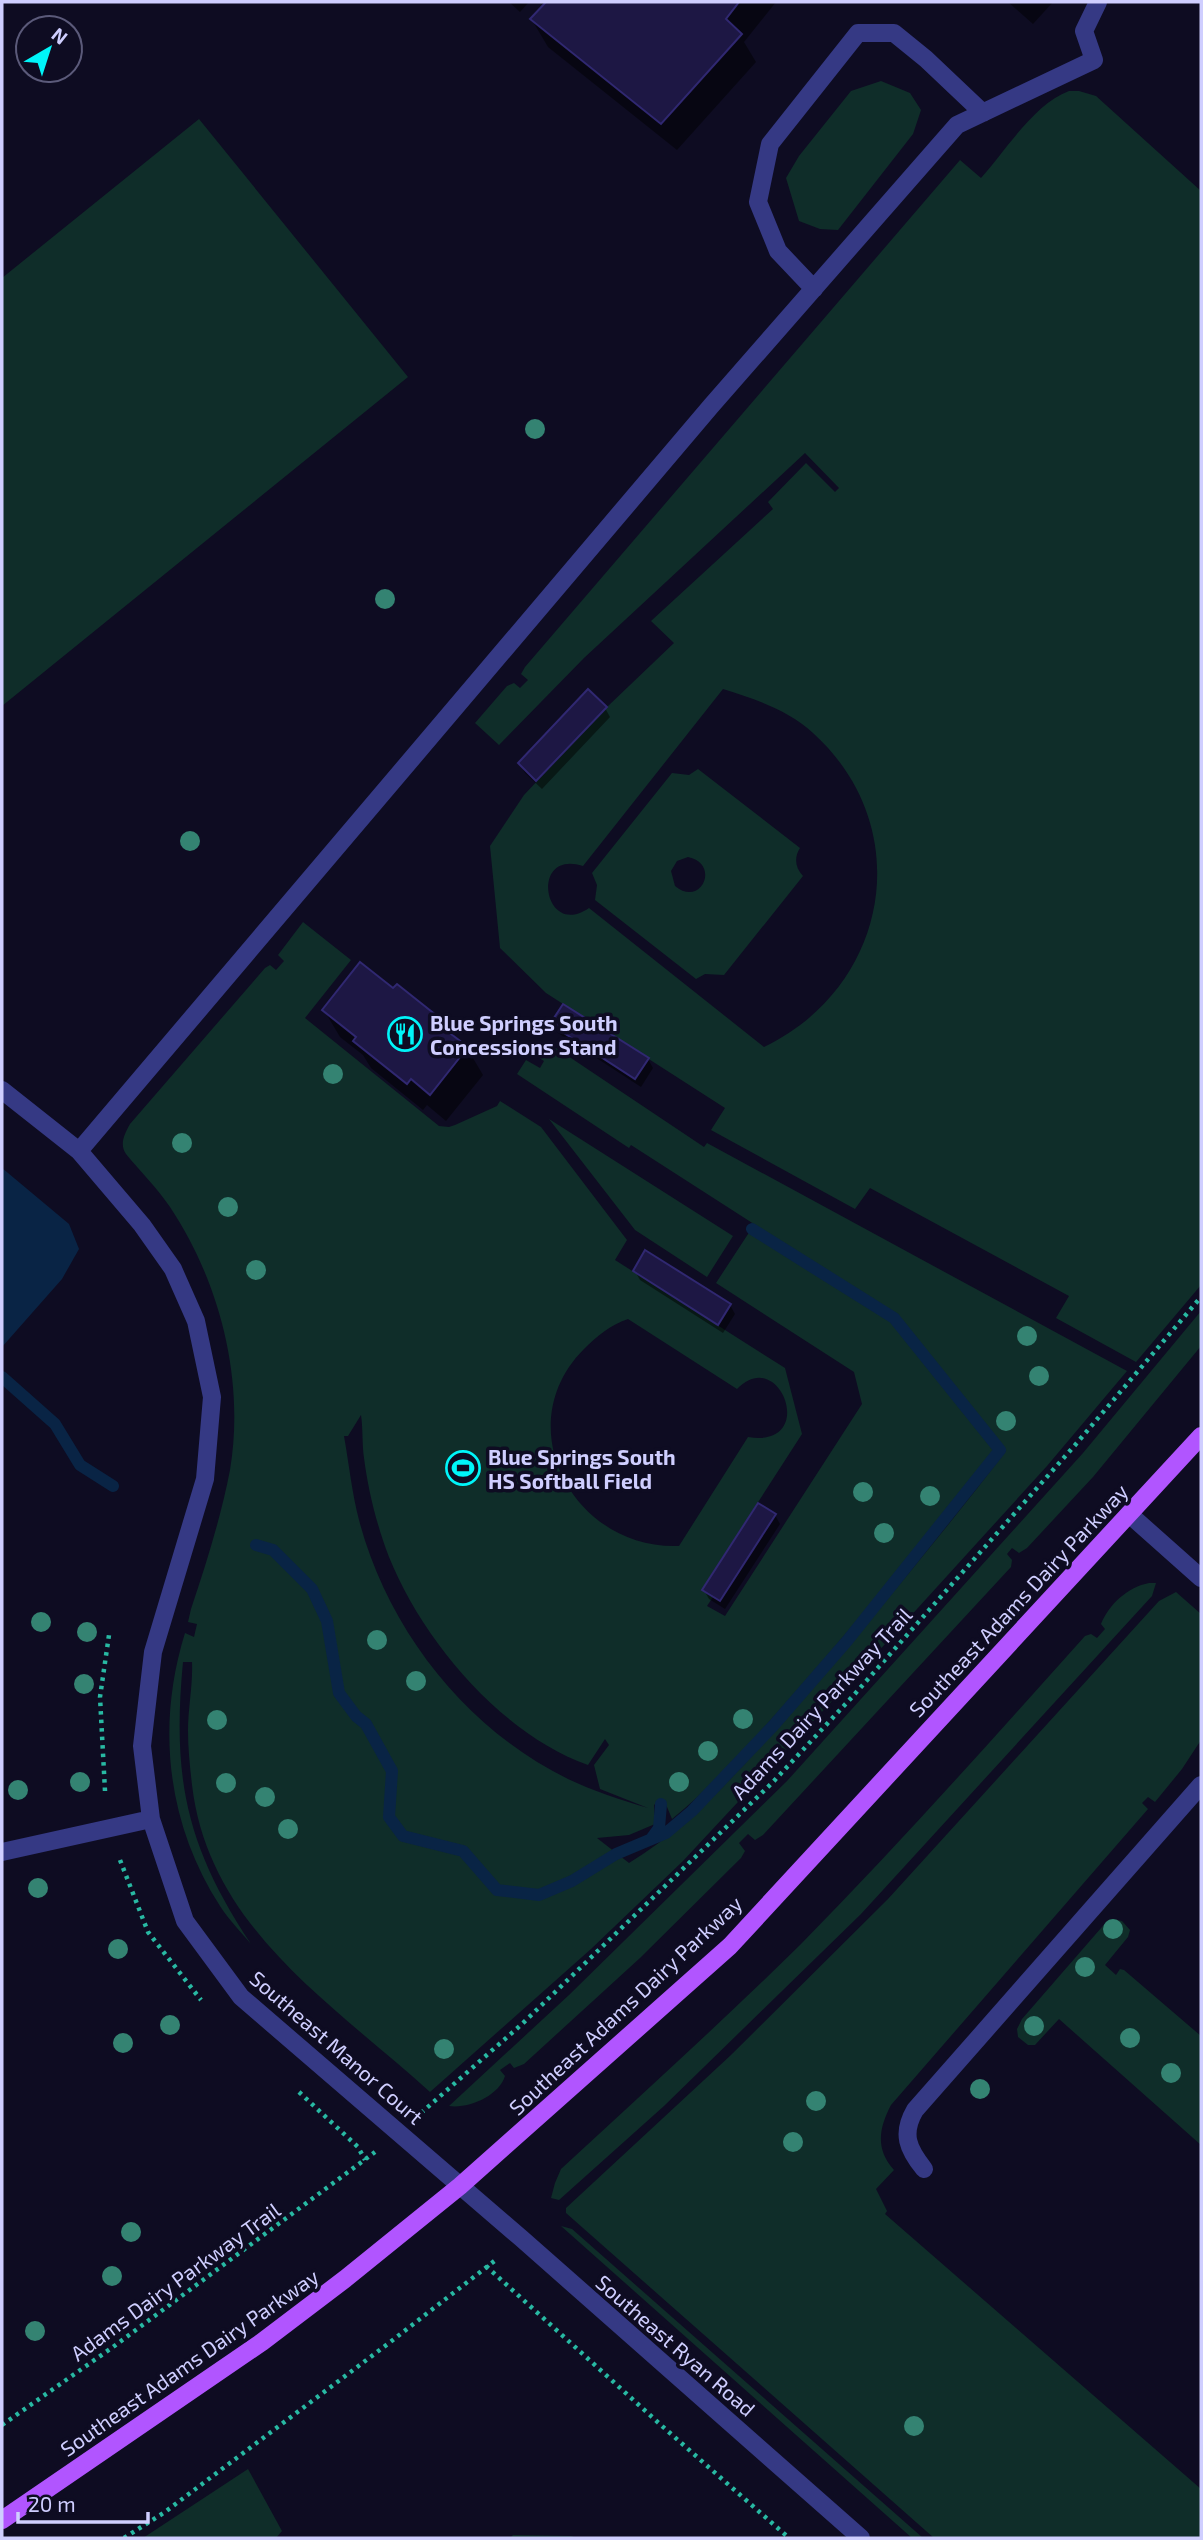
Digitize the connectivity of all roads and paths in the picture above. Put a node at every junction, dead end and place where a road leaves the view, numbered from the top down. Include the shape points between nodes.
1 (1098, 2) edge
2 (983, 113) junction
3 (814, 289) junction
4 (2, 1090) edge
5 (79, 1151) junction
6 (1201, 1297) edge
7 (1132, 1367) dead end
8 (1139, 1370) junction
9 (1201, 1436) edge
10 (1129, 1514) junction
11 (1201, 1578) edge
12 (109, 1635) dead end
13 (1201, 1785) edge
14 (104, 1791) dead end
15 (151, 1819) junction
16 (2, 1852) edge
17 (435, 2101) dead end
18 (365, 2160) dead end
19 (925, 2169) dead end
20 (460, 2186) junction
21 (497, 2259) dead end
22 (486, 2266) junction
23 (2, 2425) edge
24 (2, 2520) edge
25 (124, 2538) edge
26 (789, 2538) edge
27 (861, 2538) edge

1 - 2 street via 1084,31 1094,60
2 - 3 street via 957,125
2 - 3 street via 894,33 858,33 770,144 758,202 778,251
3 - 5 street
4 - 5 street, Southeast Manor Court
5 - 15 street, Southeast Manor Court via 173,1269 196,1321 212,1397 205,1479 153,1652 142,1746
6 - 8 path, Adams Dairy Parkway Trail
7 - 8 path
8 - 17 path, Adams Dairy Parkway Trail via 773,1782 522,2024
9 - 10 main road, Southeast Adams Dairy Parkway
10 - 11 street
10 - 20 main road, Southeast Adams Dairy Parkway via 730,1946
12 - 14 path via 100,1697
13 - 19 street via 915,2110 907,2124 907,2137 913,2155
15 - 16 street
15 - 20 street, Southeast Manor Court via 185,1921 241,1997
18 - 23 path, Adams Dairy Parkway Trail
20 - 24 main road, Southeast Adams Dairy Parkway via 262,2342
20 - 27 street, Southeast Ryan Road
21 - 22 path
22 - 25 path via 165,2512
22 - 26 path

